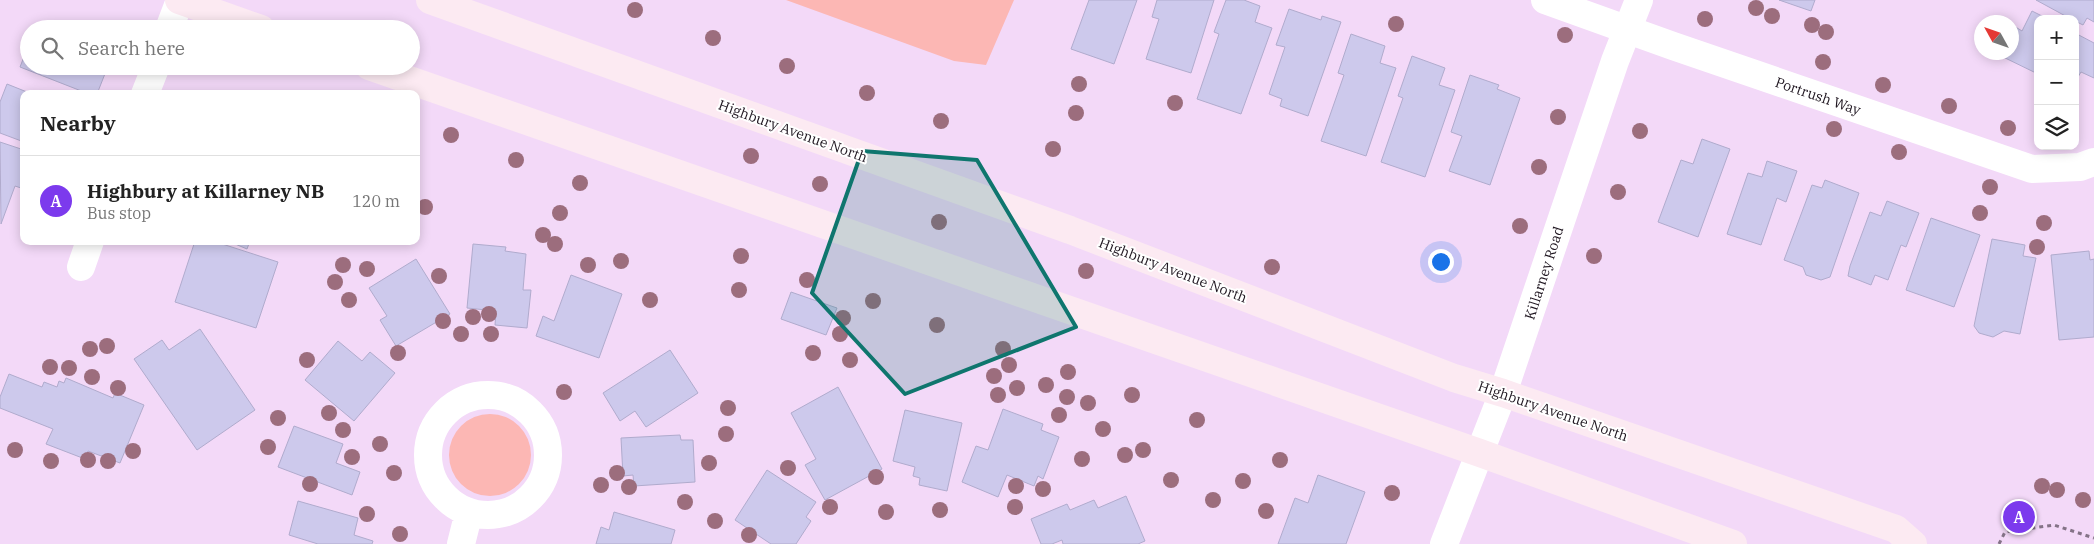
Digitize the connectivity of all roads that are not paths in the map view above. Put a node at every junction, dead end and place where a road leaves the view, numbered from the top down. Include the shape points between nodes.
1 (180, 0) edge
2 (430, 0) edge
3 (1545, 0) edge
4 (1639, 0) edge
5 (172, 20) edge
6 (237, 20) edge
7 (1629, 30) junction
8 (152, 75) edge
9 (395, 75) edge
10 (147, 90) edge
11 (2094, 162) edge
12 (89, 245) edge
13 (81, 267) dead end
14 (1503, 393) junction
15 (1480, 453) junction
16 (469, 512) junction
17 (461, 544) edge
18 (1444, 544) edge
19 (1733, 544) edge
20 (1913, 544) edge

1 - 5 street
1 - 6 main road
2 - 14 main road, Highbury Avenue North via 1070,230 1454,378
3 - 7 street, Portrush Way
4 - 7 street, Killarney Road
7 - 11 street, Portrush Way via 2032,169 2080,167
7 - 14 street, Killarney Road via 1615,61
8 - 10 street
9 - 15 main road
12 - 13 street
14 - 15 street, Killarney Road
14 - 20 main road, Highbury Avenue North via 1896,529
15 - 18 street, Killarney Road
15 - 19 main road
16 - 16 street via 488,515 508,512 525,502 547,470 548,450 544,431 533,414 518,402 499,396 479,396 460,402 444,414 434,430 430,470 438,488 452,503
16 - 17 street

